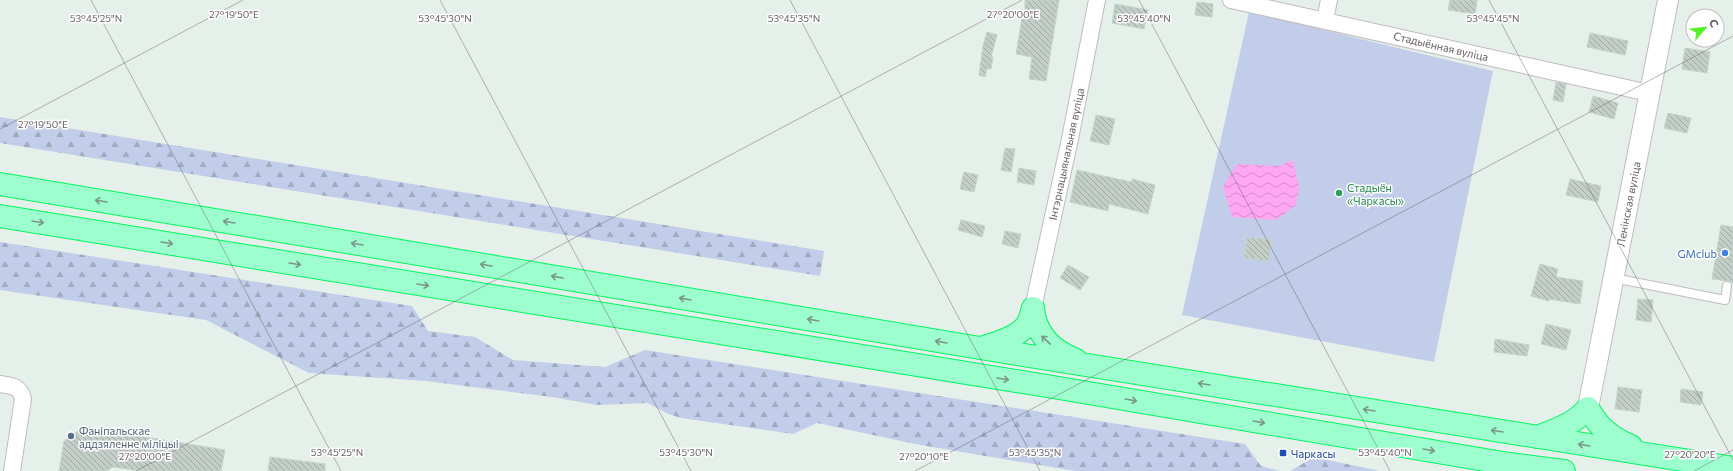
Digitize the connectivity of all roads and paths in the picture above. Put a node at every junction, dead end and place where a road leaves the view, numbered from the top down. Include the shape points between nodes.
1 (1097, 0) edge
2 (1231, 0) edge
3 (1329, 0) edge
4 (1668, 0) edge
5 (1325, 20) junction
6 (1650, 93) junction
7 (0, 184) edge
8 (0, 216) edge
9 (1613, 278) junction
10 (1727, 286) dead end
11 (1033, 308) junction
12 (980, 348) junction
13 (1092, 366) junction
14 (0, 384) edge
15 (1588, 408) junction
16 (1536, 437) junction
17 (1650, 455) junction
18 (1515, 467) edge
19 (1733, 468) edge
20 (12, 471) edge
21 (1564, 471) edge

1 - 11 street, Інтэрнацыянальная вуліца
2 - 5 street, Стадыённая вуліца
3 - 5 street
4 - 6 street, Ленінская вуліца
5 - 6 street, Стадыённая вуліца
6 - 9 street, Ленінская вуліца
12 -> 7 highway
8 -> 18 highway via 1047,386
9 - 10 lane via 1724,300
9 - 15 street, Ленінская вуліца
11 - 12 highway via 1028,325 1020,332
13 -> 11 highway via 1073,359 1043,337 1038,331
12 - 13 highway
16 -> 13 highway
14 - 20 street via 15,386 21,391 23,399
15 - 16 highway via 1584,414 1569,424
15 - 17 highway via 1606,433
17 -> 16 highway
17 - 19 highway
18 - 21 highway

